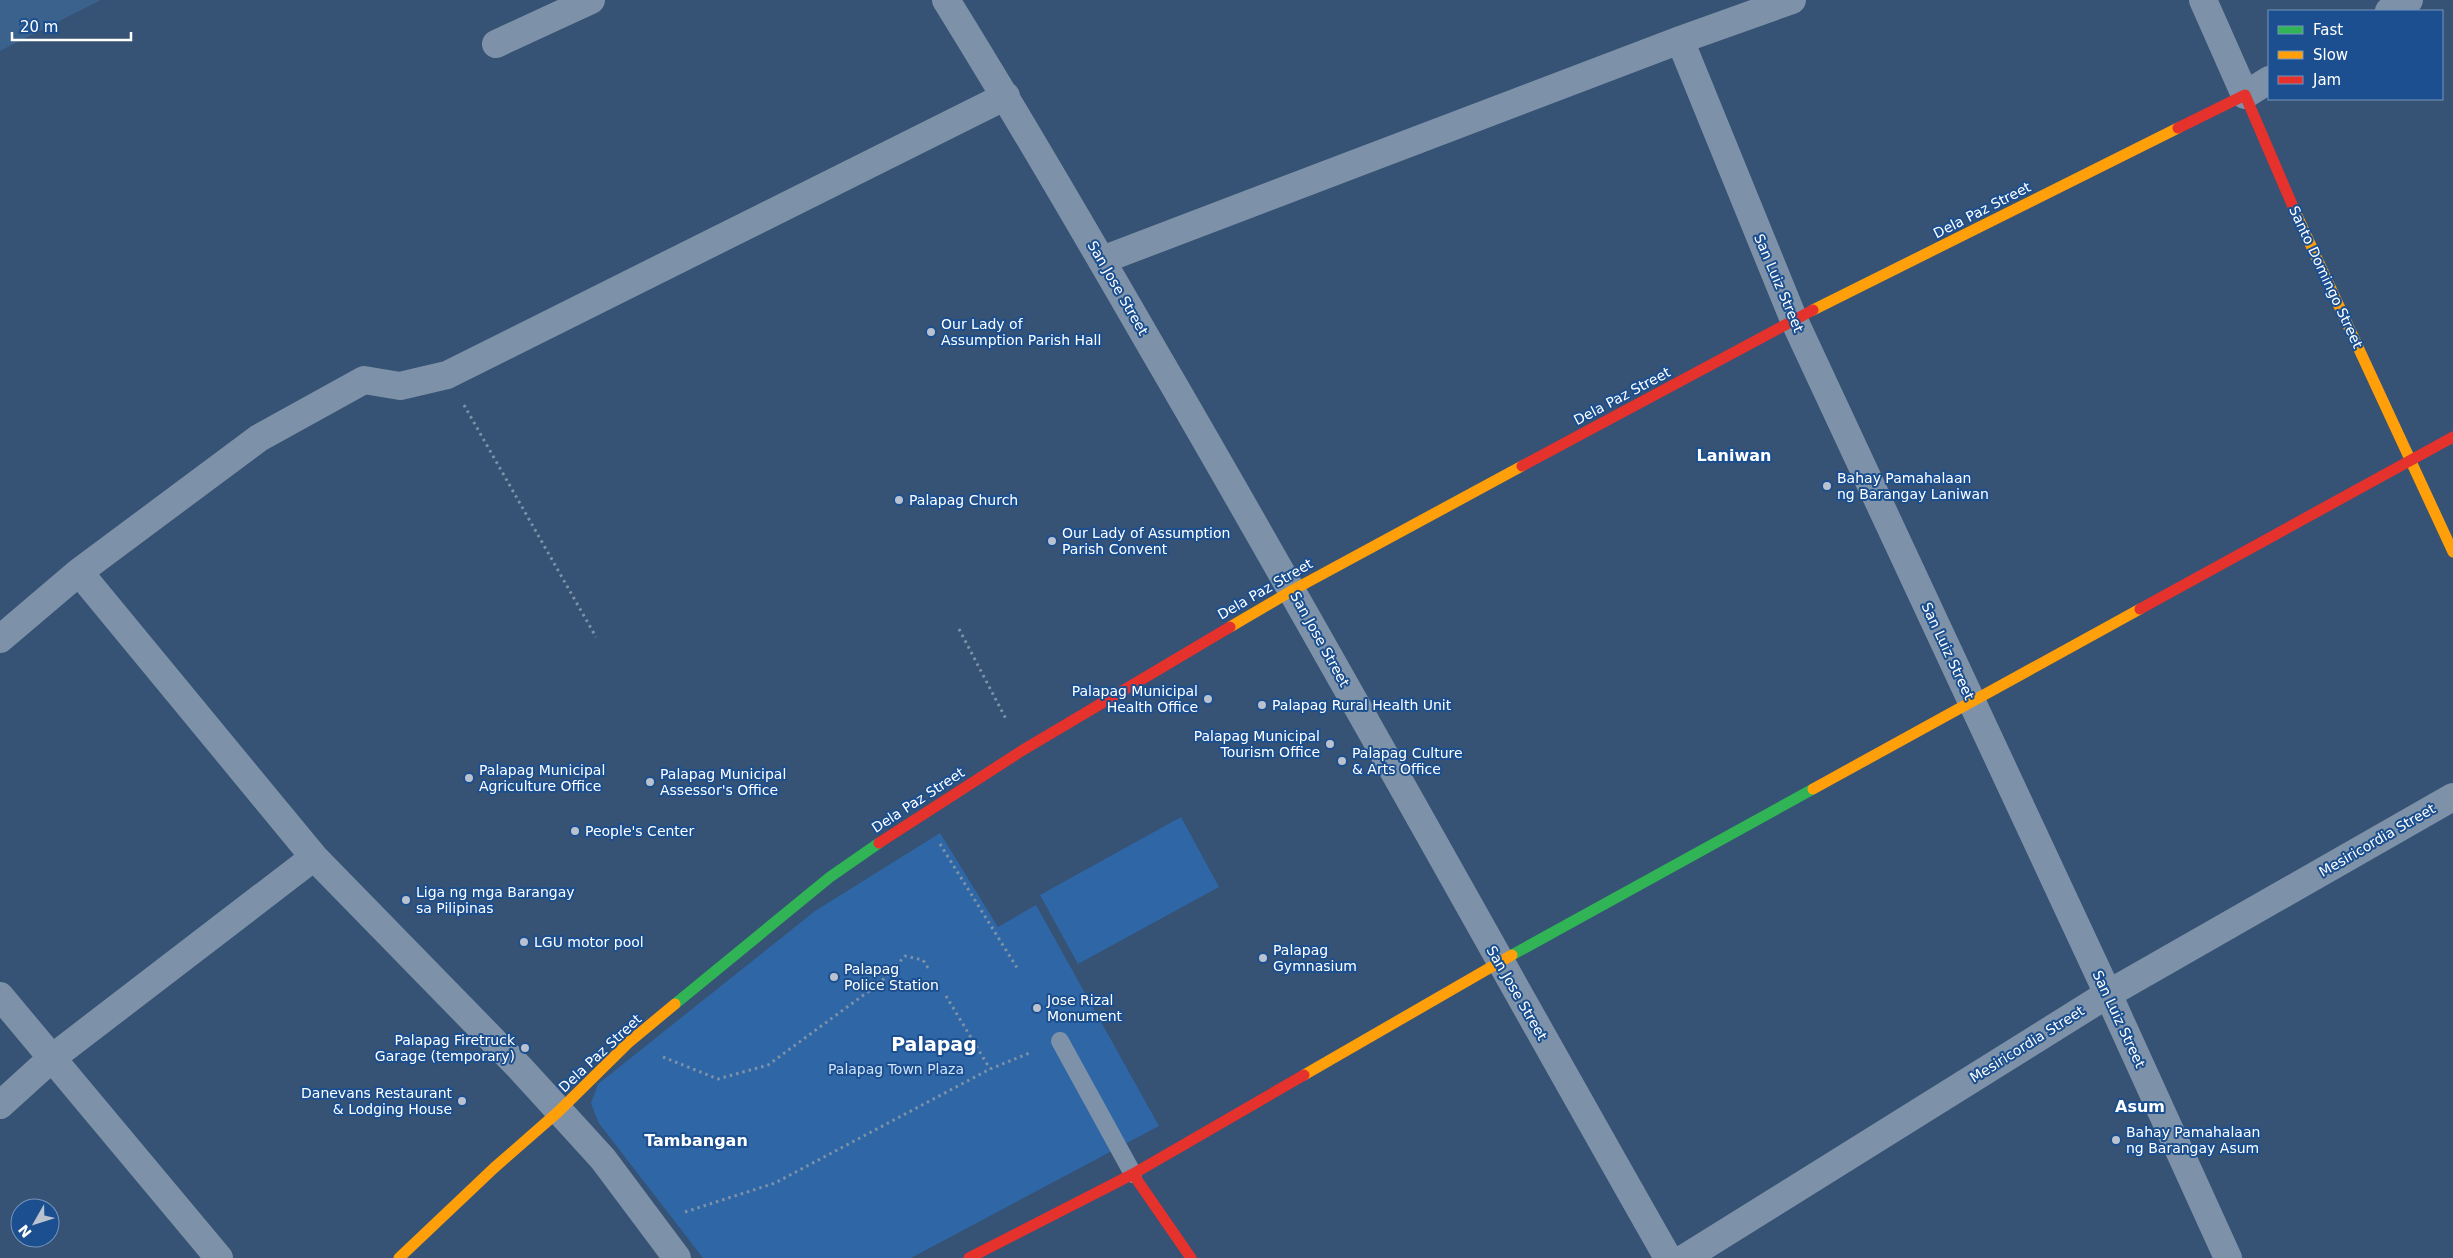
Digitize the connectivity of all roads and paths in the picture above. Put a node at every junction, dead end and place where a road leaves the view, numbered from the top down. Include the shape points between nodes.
1 (591, 0) edge
2 (946, 0) edge
3 (1792, 0) edge
4 (2203, 0) edge
5 (2409, 0) edge
6 (2392, 10) edge
7 (1680, 40) junction
8 (496, 44) dead end
9 (2268, 81) edge
10 (2245, 94) junction
11 (1006, 96) junction
12 (1102, 260) junction
13 (1794, 320) junction
14 (447, 375) junction
15 (2453, 437) edge
16 (2410, 460) junction
17 (2453, 552) edge
18 (79, 572) junction
19 (1293, 590) junction
20 (959, 629) dead end
21 (596, 638) dead end
22 (0, 639) edge
23 (1971, 700) junction
24 (1022, 750) junction
25 (2453, 797) edge
26 (921, 814) junction
27 (314, 857) junction
28 (1499, 962) junction
29 (930, 971) dead end
30 (1018, 971) dead end
31 (2108, 994) junction
32 (0, 996) edge
33 (946, 996) dead end
34 (645, 1030) junction
35 (1060, 1042) joint
36 (52, 1058) junction
37 (990, 1069) junction
38 (0, 1105) edge
39 (558, 1112) junction
40 (1132, 1174) junction
41 (651, 1223) junction
42 (219, 1258) edge
43 (400, 1258) edge
44 (677, 1258) edge
45 (968, 1258) edge
46 (1190, 1258) edge
47 (1668, 1258) edge
48 (1686, 1258) edge
49 (2228, 1258) edge

1 - 8 street
2 - 11 street, San Jose Street
3 - 7 street
4 - 10 street, Santo Domingo Street
5 - 6 street
7 - 12 street
7 - 13 street, San Luiz Street
9 - 10 street
10 - 13 main road, Dela Paz Street
10 - 16 main road, Santo Domingo Street
11 - 12 street, San Jose Street
11 - 14 street
12 - 19 street, San Jose Street
13 - 19 main road, Dela Paz Street
13 - 23 street, San Luiz Street
14 - 18 street via 400,386 364,380 259,438
14 - 21 path
15 - 16 main road
16 - 17 main road, Santo Domingo Street
16 - 23 main road
18 - 22 street
18 - 27 street
19 - 24 main road, Dela Paz Street
19 - 28 street, San Jose Street
20 - 24 path
23 - 28 main road
23 - 31 street, San Luiz Street
24 - 26 main road, Dela Paz Street
25 - 31 street, Mesiricordia Street
26 - 30 path
26 - 34 main road, Dela Paz Street via 830,877
27 - 36 street
27 - 39 street via 520,1068
28 - 40 main road
28 - 47 street, San Jose Street
29 - 34 path via 923,960 905,956 880,983 768,1064 718,1079 663,1057
31 - 48 street, Mesiricordia Street
31 - 49 street, San Luiz Street
32 - 36 street
33 - 37 path
34 - 39 main road, Dela Paz Street
35 - 37 path
35 - 40 lane
36 - 38 street
36 - 42 street
37 - 41 path via 776,1183
39 - 41 street via 603,1159
39 - 43 main road, Dela Paz Street
40 - 45 main road
40 - 46 main road
41 - 44 street

